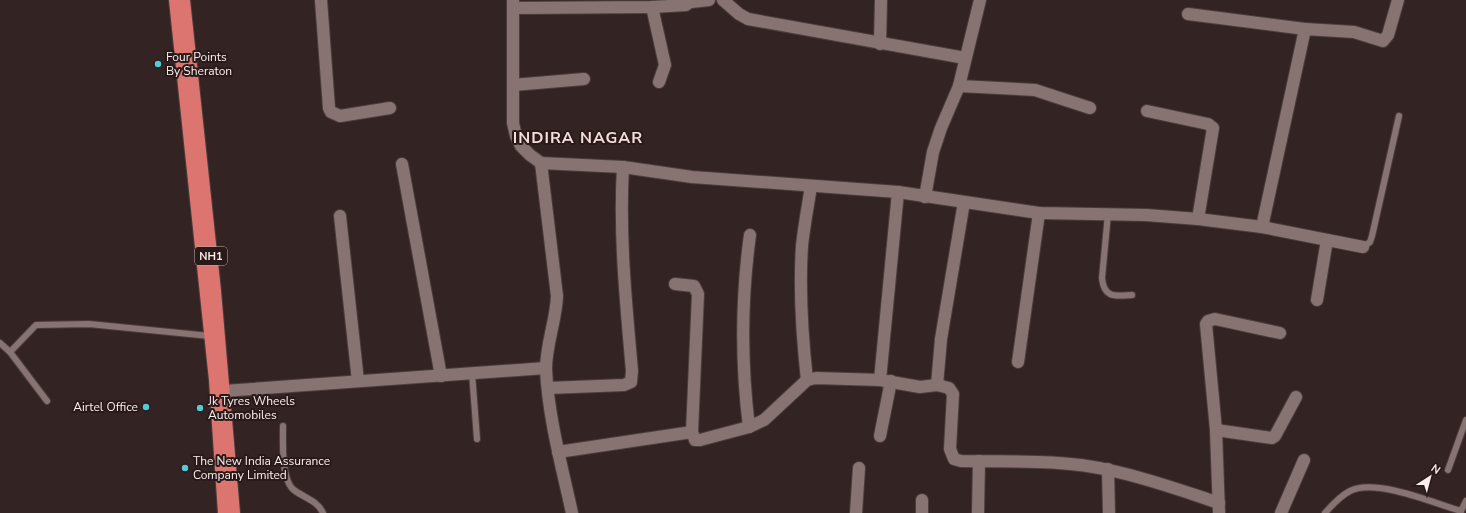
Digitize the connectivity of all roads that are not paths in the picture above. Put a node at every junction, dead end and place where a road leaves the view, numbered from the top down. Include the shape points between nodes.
1 (175, 0) edge
2 (184, 0) edge
3 (321, 0) edge
4 (709, 0) edge
5 (722, 0) edge
6 (881, 0) edge
7 (980, 0) edge
8 (1398, 0) edge
9 (692, 1) edge
10 (513, 4) edge
11 (652, 7) junction
12 (1188, 14) dead end
13 (1305, 29) junction
14 (880, 44) junction
15 (965, 58) junction
16 (584, 79) dead end
17 (658, 82) dead end
18 (513, 85) junction
19 (959, 86) junction
20 (390, 108) dead end
21 (1090, 108) dead end
22 (1147, 111) dead end
23 (1399, 116) dead end
24 (541, 163) junction
25 (402, 164) dead end
26 (623, 166) junction
27 (811, 186) junction
28 (898, 192) junction
29 (925, 196) junction
30 (964, 202) junction
31 (1038, 213) junction
32 (1108, 214) junction
33 (340, 216) dead end
34 (1198, 219) junction
35 (1262, 227) junction
36 (750, 235) dead end
37 (1327, 240) junction
38 (1363, 247) joint
39 (675, 284) dead end
40 (1132, 295) dead end
41 (1317, 300) dead end
42 (1280, 333) dead end
43 (210, 336) junction
44 (0, 343) edge
45 (10, 352) junction
46 (1018, 362) dead end
47 (546, 368) junction
48 (472, 373) junction
49 (440, 376) junction
50 (807, 380) junction
51 (886, 380) junction
52 (358, 381) junction
53 (937, 385) junction
54 (548, 388) junction
55 (224, 391) junction
56 (1296, 397) dead end
57 (47, 401) dead end
58 (1466, 420) edge
59 (282, 426) dead end
60 (749, 428) junction
61 (1216, 430) junction
62 (692, 432) junction
63 (880, 436) dead end
64 (477, 439) dead end
65 (558, 452) junction
66 (1304, 460) dead end
67 (978, 461) junction
68 (858, 468) dead end
69 (1108, 469) junction
70 (1448, 470) dead end
71 (922, 500) dead end
72 (1466, 501) edge
73 (1219, 508) edge
74 (1460, 512) edge
75 (224, 513) edge
76 (234, 513) edge
77 (323, 513) edge
78 (572, 513) edge
79 (856, 513) edge
80 (922, 513) edge
81 (978, 513) edge
82 (1109, 513) edge
83 (1281, 513) edge
84 (1325, 513) edge

1 - 43 highway, NH1
2 - 55 highway, NH1
3 - 20 street via 331,112 340,116
4 - 9 street
5 - 14 street via 748,19
6 - 14 street
7 - 15 street
8 - 13 street via 1388,35 1383,41 1354,32
9 - 11 street via 686,5
10 - 11 street
10 - 18 street
11 - 17 street via 665,65
12 - 13 street
13 - 35 street
14 - 15 street
15 - 19 street
16 - 18 street
18 - 24 street via 513,123 516,136 521,146
19 - 21 street via 1035,90
19 - 29 street via 933,152
22 - 34 street via 1208,124 1213,128
23 - 38 lane via 1372,236 1370,242
24 - 26 street
24 - 47 street via 557,296
25 - 49 street
26 - 27 street via 692,177
26 - 54 street via 620,212 631,382 624,385
27 - 28 street
27 - 50 street via 802,245 800,283
28 - 29 street
28 - 51 street
29 - 30 street
30 - 31 street
30 - 53 street via 940,339
31 - 32 street
31 - 46 street
32 - 34 street
32 - 40 lane via 1103,287 1107,293 1115,296
33 - 52 street
34 - 35 street
35 - 37 street
36 - 60 street via 743,317 744,373
37 - 38 street
37 - 41 street
39 - 62 street via 694,286 698,294
42 - 61 street via 1215,319 1208,321 1206,330
43 - 45 lane via 89,324 36,325
43 - 75 highway, NH1
44 - 45 lane
45 - 57 lane
47 - 48 street
47 - 54 street
48 - 49 street
48 - 64 lane
49 - 52 street
50 - 51 street
50 - 60 street via 774,412
51 - 53 street via 920,387
51 - 63 street
52 - 55 street
53 - 67 street via 949,388 954,394 951,454 954,459 961,461
54 - 65 street
55 - 76 highway, NH1
56 - 61 street via 1272,438
58 - 70 lane
59 - 77 lane via 285,469 289,485 294,491 315,502
60 - 62 street via 697,441
61 - 73 street
62 - 65 street
65 - 78 street
66 - 83 street
67 - 69 street via 1068,463
67 - 81 street
68 - 79 street
69 - 73 street via 1144,478
69 - 82 street
71 - 80 street
72 - 74 lane
74 - 84 lane via 1388,488 1371,486 1351,490

